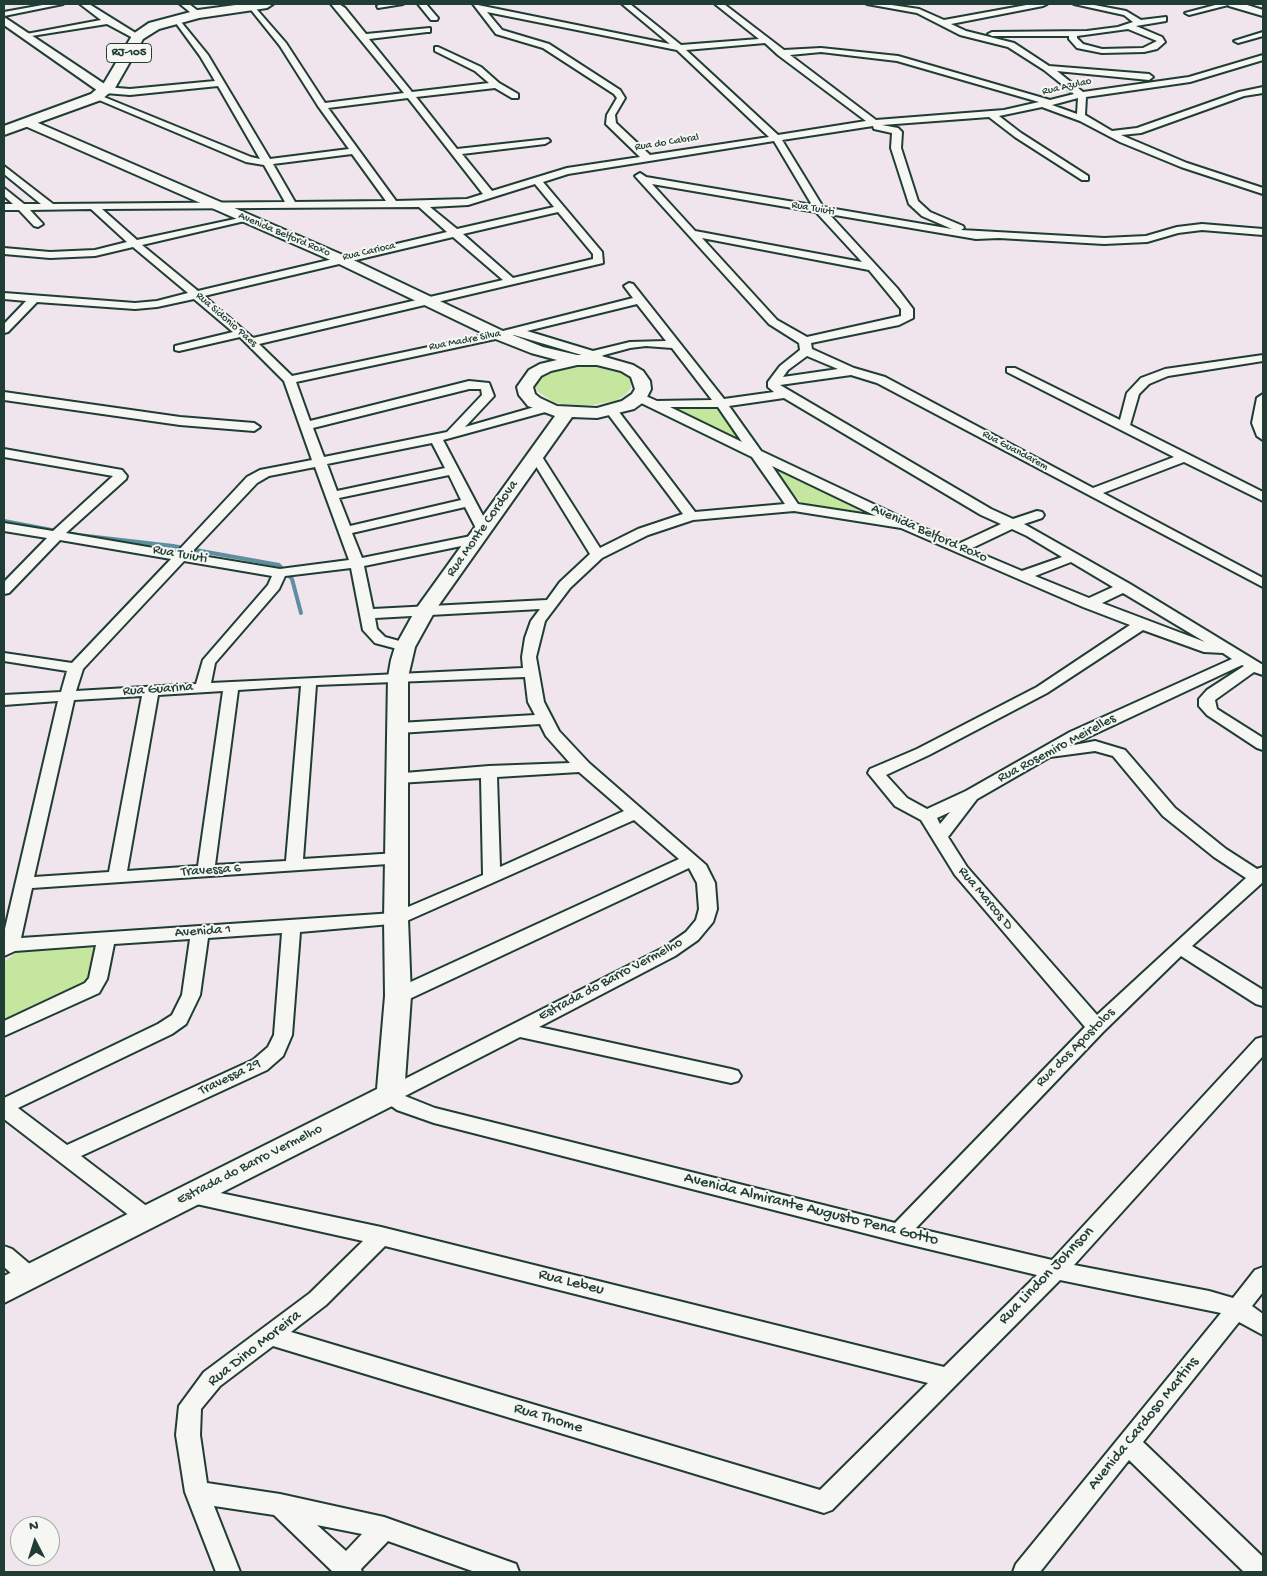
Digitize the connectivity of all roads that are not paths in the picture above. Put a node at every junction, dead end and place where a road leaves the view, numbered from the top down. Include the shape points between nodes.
1 (59, 4) edge
2 (84, 4) edge
3 (184, 4) edge
4 (267, 4) edge
5 (335, 4) edge
6 (399, 4) edge
7 (422, 4) edge
8 (618, 4) edge
9 (627, 4) edge
10 (719, 4) edge
11 (871, 4) edge
12 (1043, 4) edge
13 (1078, 4) edge
14 (1228, 4) edge
15 (1233, 4) edge
16 (896, 5) edge
17 (252, 6) junction
18 (381, 6) dead end
19 (479, 6) edge
20 (1018, 6) edge
21 (1250, 6) edge
22 (1189, 13) dead end
23 (1263, 13) edge
24 (4, 14) edge
25 (198, 14) junction
26 (434, 18) dead end
27 (177, 19) junction
28 (1163, 19) dead end
29 (4, 20) edge
30 (108, 21) junction
31 (943, 22) junction
32 (1134, 25) junction
33 (123, 29) junction
34 (427, 30) dead end
35 (144, 33) junction
36 (963, 33) junction
37 (1074, 33) junction
38 (1263, 34) edge
39 (25, 35) junction
40 (363, 37) junction
41 (8, 38) edge
42 (765, 41) junction
43 (1238, 41) dead end
44 (679, 48) junction
45 (438, 49) dead end
46 (781, 53) junction
47 (1263, 57) edge
48 (1047, 68) junction
49 (1230, 68) junction
50 (221, 82) junction
51 (496, 85) junction
52 (1263, 90) edge
53 (100, 94) junction
54 (1081, 94) junction
55 (409, 95) junction
56 (515, 96) dead end
57 (1046, 103) junction
58 (322, 106) junction
59 (991, 114) junction
60 (1083, 119) junction
61 (29, 123) junction
62 (874, 123) junction
63 (849, 127) junction
64 (4, 131) edge
65 (1109, 133) junction
66 (776, 138) junction
67 (545, 141) dead end
68 (355, 151) junction
69 (455, 152) junction
70 (647, 158) junction
71 (625, 161) junction
72 (265, 162) junction
73 (4, 169) edge
74 (1085, 178) dead end
75 (536, 179) junction
76 (642, 179) junction
77 (4, 191) edge
78 (1263, 191) edge
79 (490, 196) junction
80 (421, 204) junction
81 (292, 205) junction
82 (394, 205) junction
83 (22, 206) junction
84 (50, 206) junction
85 (93, 206) junction
86 (216, 206) junction
87 (4, 207) edge
88 (560, 208) junction
89 (820, 210) junction
90 (245, 218) junction
91 (38, 224) dead end
92 (452, 232) junction
93 (1263, 232) edge
94 (692, 233) junction
95 (985, 237) junction
96 (1147, 239) joint
97 (136, 245) junction
98 (4, 251) edge
99 (340, 259) junction
100 (600, 259) joint
101 (872, 267) junction
102 (512, 282) junction
103 (629, 286) dead end
104 (197, 295) junction
105 (4, 296) edge
106 (35, 298) junction
107 (640, 300) junction
108 (427, 302) junction
109 (150, 305) joint
110 (4, 330) edge
111 (514, 331) junction
112 (242, 333) junction
113 (499, 335) junction
114 (251, 342) junction
115 (675, 345) junction
116 (806, 346) junction
117 (179, 348) dead end
118 (538, 350) junction
119 (586, 358) junction
120 (1263, 358) edge
121 (546, 367) junction
122 (851, 370) junction
123 (1010, 370) dead end
124 (289, 380) junction
125 (774, 382) junction
126 (787, 394) junction
127 (4, 396) edge
128 (639, 397) junction
129 (1263, 398) edge
130 (656, 404) junction
131 (721, 404) junction
132 (545, 408) junction
133 (612, 411) junction
134 (566, 413) junction
135 (254, 426) dead end
136 (307, 426) junction
137 (1124, 426) junction
138 (451, 435) junction
139 (1263, 436) edge
140 (436, 438) junction
141 (752, 451) junction
142 (4, 453) edge
143 (535, 455) junction
144 (1185, 457) junction
145 (319, 462) junction
146 (453, 470) junction
147 (1094, 492) junction
148 (332, 496) junction
149 (1263, 497) edge
150 (469, 502) junction
151 (794, 507) junction
152 (1037, 515) dead end
153 (691, 516) junction
154 (904, 524) junction
155 (1012, 524) junction
156 (4, 527) edge
157 (345, 531) junction
158 (61, 532) junction
159 (480, 534) junction
160 (187, 548) junction
161 (960, 548) junction
162 (597, 555) junction
163 (1072, 556) junction
164 (357, 564) junction
165 (285, 572) junction
166 (1022, 576) junction
167 (1263, 583) edge
168 (1125, 587) junction
169 (4, 590) edge
170 (550, 604) junction
171 (1088, 604) junction
172 (426, 610) junction
173 (369, 614) junction
174 (1141, 624) junction
175 (405, 647) junction
176 (1227, 649) junction
177 (4, 656) edge
178 (1253, 665) edge
179 (76, 668) junction
180 (530, 672) junction
181 (398, 677) junction
182 (309, 681) junction
183 (232, 686) junction
184 (202, 688) junction
185 (151, 691) junction
186 (66, 696) junction
187 (4, 700) edge
188 (544, 719) junction
189 (399, 728) junction
190 (1263, 745) edge
191 (1043, 755) junction
192 (583, 767) junction
193 (489, 771) junction
194 (398, 778) junction
195 (972, 794) junction
196 (634, 813) junction
197 (927, 816) junction
198 (940, 836) junction
199 (397, 859) junction
200 (691, 860) junction
201 (294, 866) junction
202 (206, 872) junction
203 (1261, 875) edge
204 (492, 876) junction
205 (118, 877) junction
206 (25, 883) junction
207 (396, 918) junction
208 (291, 927) junction
209 (200, 932) junction
210 (106, 939) junction
211 (7, 947) edge
212 (1180, 947) junction
213 (398, 996) junction
214 (1263, 999) edge
215 (1096, 1027) junction
216 (4, 1029) edge
217 (517, 1029) junction
218 (1263, 1044) edge
219 (732, 1076) dead end
220 (390, 1095) junction
221 (4, 1107) edge
222 (66, 1154) junction
223 (192, 1195) junction
224 (146, 1217) junction
225 (899, 1233) junction
226 (381, 1236) junction
227 (4, 1255) edge
228 (1056, 1270) junction
229 (1263, 1276) edge
230 (30, 1277) junction
231 (4, 1290) edge
232 (1237, 1308) junction
233 (1263, 1326) edge
234 (272, 1336) junction
235 (948, 1378) junction
236 (1129, 1444) junction
237 (197, 1492) junction
238 (824, 1502) joint
239 (280, 1505) junction
240 (384, 1528) junction
241 (1244, 1563) edge
242 (348, 1570) edge
243 (228, 1572) edge
244 (507, 1572) edge
245 (1025, 1572) edge
246 (1262, 1572) edge

1 - 24 street
2 - 30 street
3 - 25 street
4 - 17 main road, RJ-105
5 - 40 street
6 - 18 street
7 - 26 street
8 - 9 street
9 - 44 street
10 - 42 street
11 - 16 street
12 - 20 street
13 - 32 street via 1126,13 1137,20
14 - 22 street
15 - 21 street
16 - 31 street
17 - 25 main road, RJ-105
17 - 58 street via 284,45
19 - 44 street
19 - 70 street via 499,32 554,50 617,92 620,102 611,115 611,124
20 - 31 street
21 - 23 street
25 - 27 main road, RJ-105
27 - 35 main road, RJ-105
27 - 50 street
28 - 32 street
29 - 39 street
30 - 33 street
30 - 39 street
31 - 36 street
32 - 37 street
32 - 37 street via 1160,38 1161,42 1144,50 1102,52 1080,46 1074,39
33 - 35 street
33 - 35 street
34 - 40 street
35 - 53 main road, RJ-105 via 115,78
36 - 37 street
36 - 48 street via 1011,45
38 - 43 street
39 - 53 street
40 - 55 street
41 - 53 street
42 - 44 street
42 - 46 street
44 - 66 street
45 - 51 street via 472,65
46 - 57 street via 821,50 898,59
46 - 62 street
47 - 49 street, Rua Azulao
48 - 49 street via 1145,77
48 - 54 street
49 - 54 street, Rua Azulao via 1190,79
50 - 53 street
50 - 72 street
51 - 55 street
51 - 56 street
52 - 65 street via 1242,94 1138,131
53 - 61 main road
53 - 72 street via 240,156
54 - 57 street, Rua Azulao
54 - 60 street
55 - 58 street
55 - 69 street
57 - 59 street, Rua Azulao
57 - 60 street
58 - 68 street
59 - 62 street, Rua Azulao
59 - 74 street
60 - 65 street
61 - 64 main road
61 - 86 street, Avenida Belford Roxo
62 - 63 street, Rua do Cabral
63 - 66 street, Rua do Cabral
63 - 95 street via 873,126 895,130 896,148 913,202 940,220
65 - 78 street via 1184,165
66 - 70 street, Rua do Cabral
66 - 89 street via 798,169
67 - 69 street
68 - 72 street
68 - 82 street
69 - 79 street
70 - 71 street, Rua do Cabral
71 - 75 street, Rua do Cabral via 567,170
71 - 76 street
72 - 81 street
73 - 84 street
75 - 79 street, Rua do Cabral
75 - 88 street
76 - 89 street, Rua Tuiuti
76 - 94 street
77 - 83 street
79 - 80 street, Rua do Cabral via 468,202
80 - 82 street, Rua do Cabral
80 - 92 street
81 - 82 street, Rua do Cabral
81 - 86 street, Rua do Cabral
83 - 84 street, Rua do Cabral
83 - 87 street, Rua do Cabral
83 - 91 street
84 - 85 street, Rua do Cabral
85 - 86 street, Rua do Cabral
85 - 97 street, Rua Sidonio Paes
86 - 90 street, Avenida Belford Roxo
88 - 92 street, Rua Carioca
88 - 100 street
89 - 95 street, Rua Tuiuti
89 - 101 street
90 - 97 street
90 - 99 street, Avenida Belford Roxo
92 - 99 street, Rua Carioca
92 - 102 street
93 - 96 street via 1202,228 1177,230
94 - 101 street
94 - 116 street via 773,322
95 - 96 street via 1104,241
97 - 98 street via 72,255
97 - 104 street, Rua Sidonio Paes
99 - 104 street, Rua Carioca
99 - 108 street, Avenida Belford Roxo
100 - 102 street
101 - 116 street via 907,309 907,318
102 - 108 street
103 - 107 street
104 - 109 street, Rua Carioca
104 - 112 street, Rua Sidonio Paes
105 - 106 street
106 - 109 street
106 - 110 street
107 - 111 street, Rua Madre Silva
107 - 115 street
108 - 113 street, Avenida Belford Roxo
108 - 114 street
111 - 113 street, Rua Madre Silva
111 - 119 street
112 - 114 street, Rua Sidonio Paes
112 - 117 street
113 - 118 street, Avenida Belford Roxo
113 - 124 street, Rua Madre Silva
114 - 124 street, Rua Sidonio Paes
115 - 119 street via 630,345
115 - 131 street
116 - 122 street
116 - 125 street
118 - 119 street, Avenida Belford Roxo
118 - 121 street
119 - 121 street, Avenida Belford Roxo
119 - 128 street, Avenida Belford Roxo via 614,363 637,374 643,389
120 - 137 street via 1183,370 1145,381 1133,394
121 - 132 street, Avenida Belford Roxo via 528,380 526,388 528,395
122 - 125 street, Rua Guandarem
122 - 147 street, Rua Guandarem via 898,388
123 - 137 street
124 - 136 street, Rua Sidonio Paes
125 - 126 street via 774,386
126 - 131 street
126 - 155 street via 986,512
127 - 135 street via 180,421
128 - 130 street, Avenida Belford Roxo
128 - 133 street, Avenida Belford Roxo
129 - 139 street via 1258,423
130 - 131 street
130 - 141 street, Avenida Belford Roxo
131 - 141 street
132 - 134 street, Avenida Belford Roxo
132 - 138 street
133 - 134 street, Avenida Belford Roxo
133 - 153 street
134 - 143 street, Rua Monte Cordova
136 - 138 street via 469,385 481,385 488,396
136 - 145 street, Rua Sidonio Paes
137 - 144 street
138 - 140 street
140 - 145 street
140 - 146 street
141 - 151 street
141 - 154 street, Avenida Belford Roxo
142 - 158 street via 121,476
143 - 159 street, Rua Monte Cordova
143 - 162 street
144 - 147 street
144 - 149 street
145 - 148 street, Rua Sidonio Paes
145 - 160 street via 257,476
146 - 148 street
146 - 150 street
147 - 167 street, Rua Guandarem
148 - 157 street, Rua Sidonio Paes
150 - 157 street
150 - 159 street
151 - 153 street, Estrada do Barro Vermelho
151 - 154 street, Estrada do Barro Vermelho
152 - 155 street
153 - 162 street, Estrada do Barro Vermelho via 643,532
154 - 161 street, Avenida Belford Roxo
155 - 161 street
155 - 163 street
156 - 158 street, Rua Tuiuti
157 - 164 street, Rua Sidonio Paes
158 - 160 street, Rua Tuiuti
158 - 169 street
159 - 164 street
159 - 172 street, Rua Monte Cordova
160 - 165 street, Rua Tuiuti
160 - 179 street
161 - 166 street, Avenida Belford Roxo
162 - 170 street, Estrada do Barro Vermelho via 571,578
163 - 166 street
163 - 168 street
164 - 165 street, Rua Tuiuti
164 - 173 street, Rua Sidonio Paes
165 - 184 street, Rua Guarina via 208,663
166 - 171 street, Avenida Belford Roxo
168 - 171 street
168 - 176 street
170 - 172 street
170 - 180 street, Estrada do Barro Vermelho via 538,621 532,638
171 - 174 street, Avenida Belford Roxo
172 - 173 street
172 - 175 street, Rua Monte Cordova
173 - 175 street, Rua Sidonio Paes via 370,630 374,635
174 - 176 street, Avenida Belford Roxo via 1209,649
174 - 197 street, Rua Marcos D via 1042,690 876,773 901,802
175 - 181 street
176 - 178 street
177 - 179 street
178 - 190 street via 1212,693 1207,699 1207,706
178 - 191 street, Rua Rosemiro Meirelles via 1076,736
179 - 186 street
180 - 181 street
180 - 188 street, Estrada do Barro Vermelho via 536,702
181 - 182 street
181 - 189 street
182 - 183 street
182 - 201 street
183 - 184 street
183 - 202 street
184 - 185 street, Rua Guarina
185 - 186 street, Rua Guarina
185 - 205 street
186 - 187 street, Rua Guarina
186 - 206 street
188 - 189 street
188 - 192 street, Estrada do Barro Vermelho via 552,733
189 - 194 street
191 - 195 street, Rua Rosemiro Meirelles
191 - 203 street via 1095,746 1119,753 1169,812 1196,836
192 - 193 street
192 - 196 street, Estrada do Barro Vermelho
193 - 194 street
193 - 204 street
194 - 199 street
195 - 197 street, Rua Rosemiro Meirelles
195 - 198 street
196 - 200 street, Estrada do Barro Vermelho
196 - 204 street, Avenida 1
197 - 198 street, Rua Marcos D
198 - 215 street, Rua Marcos D via 961,871
199 - 201 street, Travessa 6
199 - 207 street
200 - 213 street
200 - 217 street, Estrada do Barro Vermelho via 700,869 709,899 704,922 692,936 669,952
201 - 202 street, Travessa 6
202 - 205 street, Travessa 6
203 - 212 street, Rua dos Apostolos
204 - 207 street, Avenida 1
205 - 206 street, Travessa 6
206 - 211 street
207 - 208 street, Avenida 1
207 - 213 street
208 - 209 street, Avenida 1
208 - 222 street, Travessa 29 via 283,1035 276,1051 260,1065
209 - 210 street, Avenida 1
209 - 221 street via 191,995 179,1019 165,1029
210 - 211 street, Avenida 1
210 - 216 street via 98,979 92,988
212 - 214 street
212 - 215 street, Rua dos Apostolos
213 - 220 street
215 - 225 street, Rua dos Apostolos
217 - 219 street
217 - 220 street, Estrada do Barro Vermelho
218 - 228 street, Rua Lindon Johnson
220 - 223 street, Estrada do Barro Vermelho
220 - 225 street, Avenida Almirante Augusto Pena Gotto via 404,1105 434,1115
221 - 222 street
222 - 224 street
223 - 224 street, Estrada do Barro Vermelho
223 - 226 street, Rua Lebeu
224 - 230 street, Estrada do Barro Vermelho
225 - 228 street, Avenida Almirante Augusto Pena Gotto
226 - 234 street, Rua Dino Moreira via 318,1299
226 - 235 street, Rua Lebeu
227 - 230 street
228 - 232 street, Avenida Almirante Augusto Pena Gotto
228 - 235 street, Rua Lindon Johnson
229 - 232 street, Avenida Cardoso Martins
230 - 231 street, Estrada do Barro Vermelho
232 - 233 street, Avenida Almirante Augusto Pena Gotto
232 - 236 street, Avenida Cardoso Martins
234 - 237 street, Rua Dino Moreira via 212,1379 190,1406 188,1435
234 - 238 street, Rua Thome
235 - 238 street, Rua Lindon Johnson
236 - 241 street
236 - 245 street, Avenida Cardoso Martins
237 - 239 street
237 - 243 street, Rua Dino Moreira
239 - 240 street
239 - 242 street
240 - 242 street
240 - 244 street
241 - 246 street

